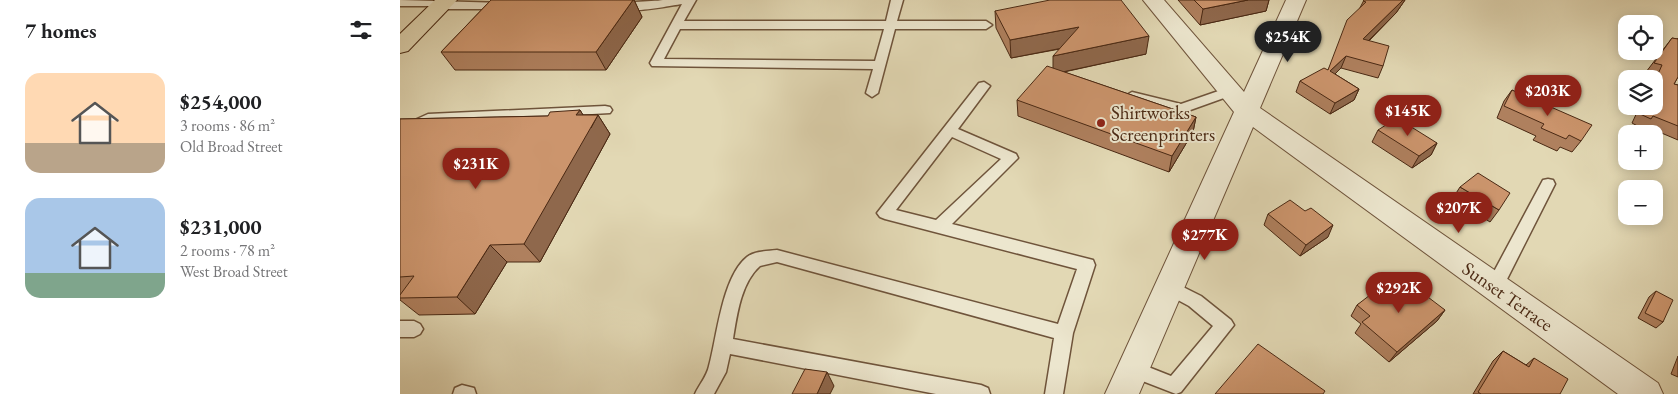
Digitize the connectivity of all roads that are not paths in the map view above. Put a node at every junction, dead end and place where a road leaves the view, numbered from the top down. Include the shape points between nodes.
1 (684, 0) edge
2 (690, 0) edge
3 (897, 0) edge
4 (1153, 0) edge
5 (1296, 0) edge
6 (400, 3) edge
7 (444, 3) edge
8 (511, 6) edge
9 (608, 6) edge
10 (677, 25) junction
11 (986, 25) dead end
12 (890, 26) junction
13 (400, 46) edge
14 (880, 65) junction
15 (984, 86) dead end
16 (872, 93) dead end
17 (1132, 96) edge
18 (1238, 100) junction
19 (605, 110) dead end
20 (950, 131) junction
21 (403, 132) edge
22 (1548, 184) dead end
23 (939, 227) junction
24 (1495, 286) junction
25 (1169, 287) junction
26 (1064, 333) junction
27 (723, 344) junction
28 (1128, 382) edge
29 (462, 394) edge
30 (467, 394) edge
31 (704, 394) edge
32 (982, 394) edge
33 (1054, 394) edge
34 (1646, 394) edge

1 - 9 lane via 647,6
2 - 10 lane
3 - 12 lane
4 - 18 street, Sunset Terrace
5 - 18 street
6 - 7 lane
7 - 8 lane
7 - 13 main road
10 - 12 lane
10 - 14 lane via 656,64
11 - 12 lane
12 - 14 lane
14 - 16 lane
15 - 20 lane
17 - 18 lane via 1182,109
18 - 24 street, Sunset Terrace
18 - 25 street
19 - 21 lane via 428,119
20 - 23 lane via 885,213
20 - 23 lane via 1011,158
22 - 24 lane
23 - 26 lane via 1087,265
24 - 34 street, Sunset Terrace
25 - 28 street
25 - 28 lane via 1195,301 1225,325 1174,386
26 - 27 lane via 777,256 766,256 744,270 727,319
26 - 33 lane
27 - 31 lane via 717,372
27 - 32 lane
29 - 30 lane

